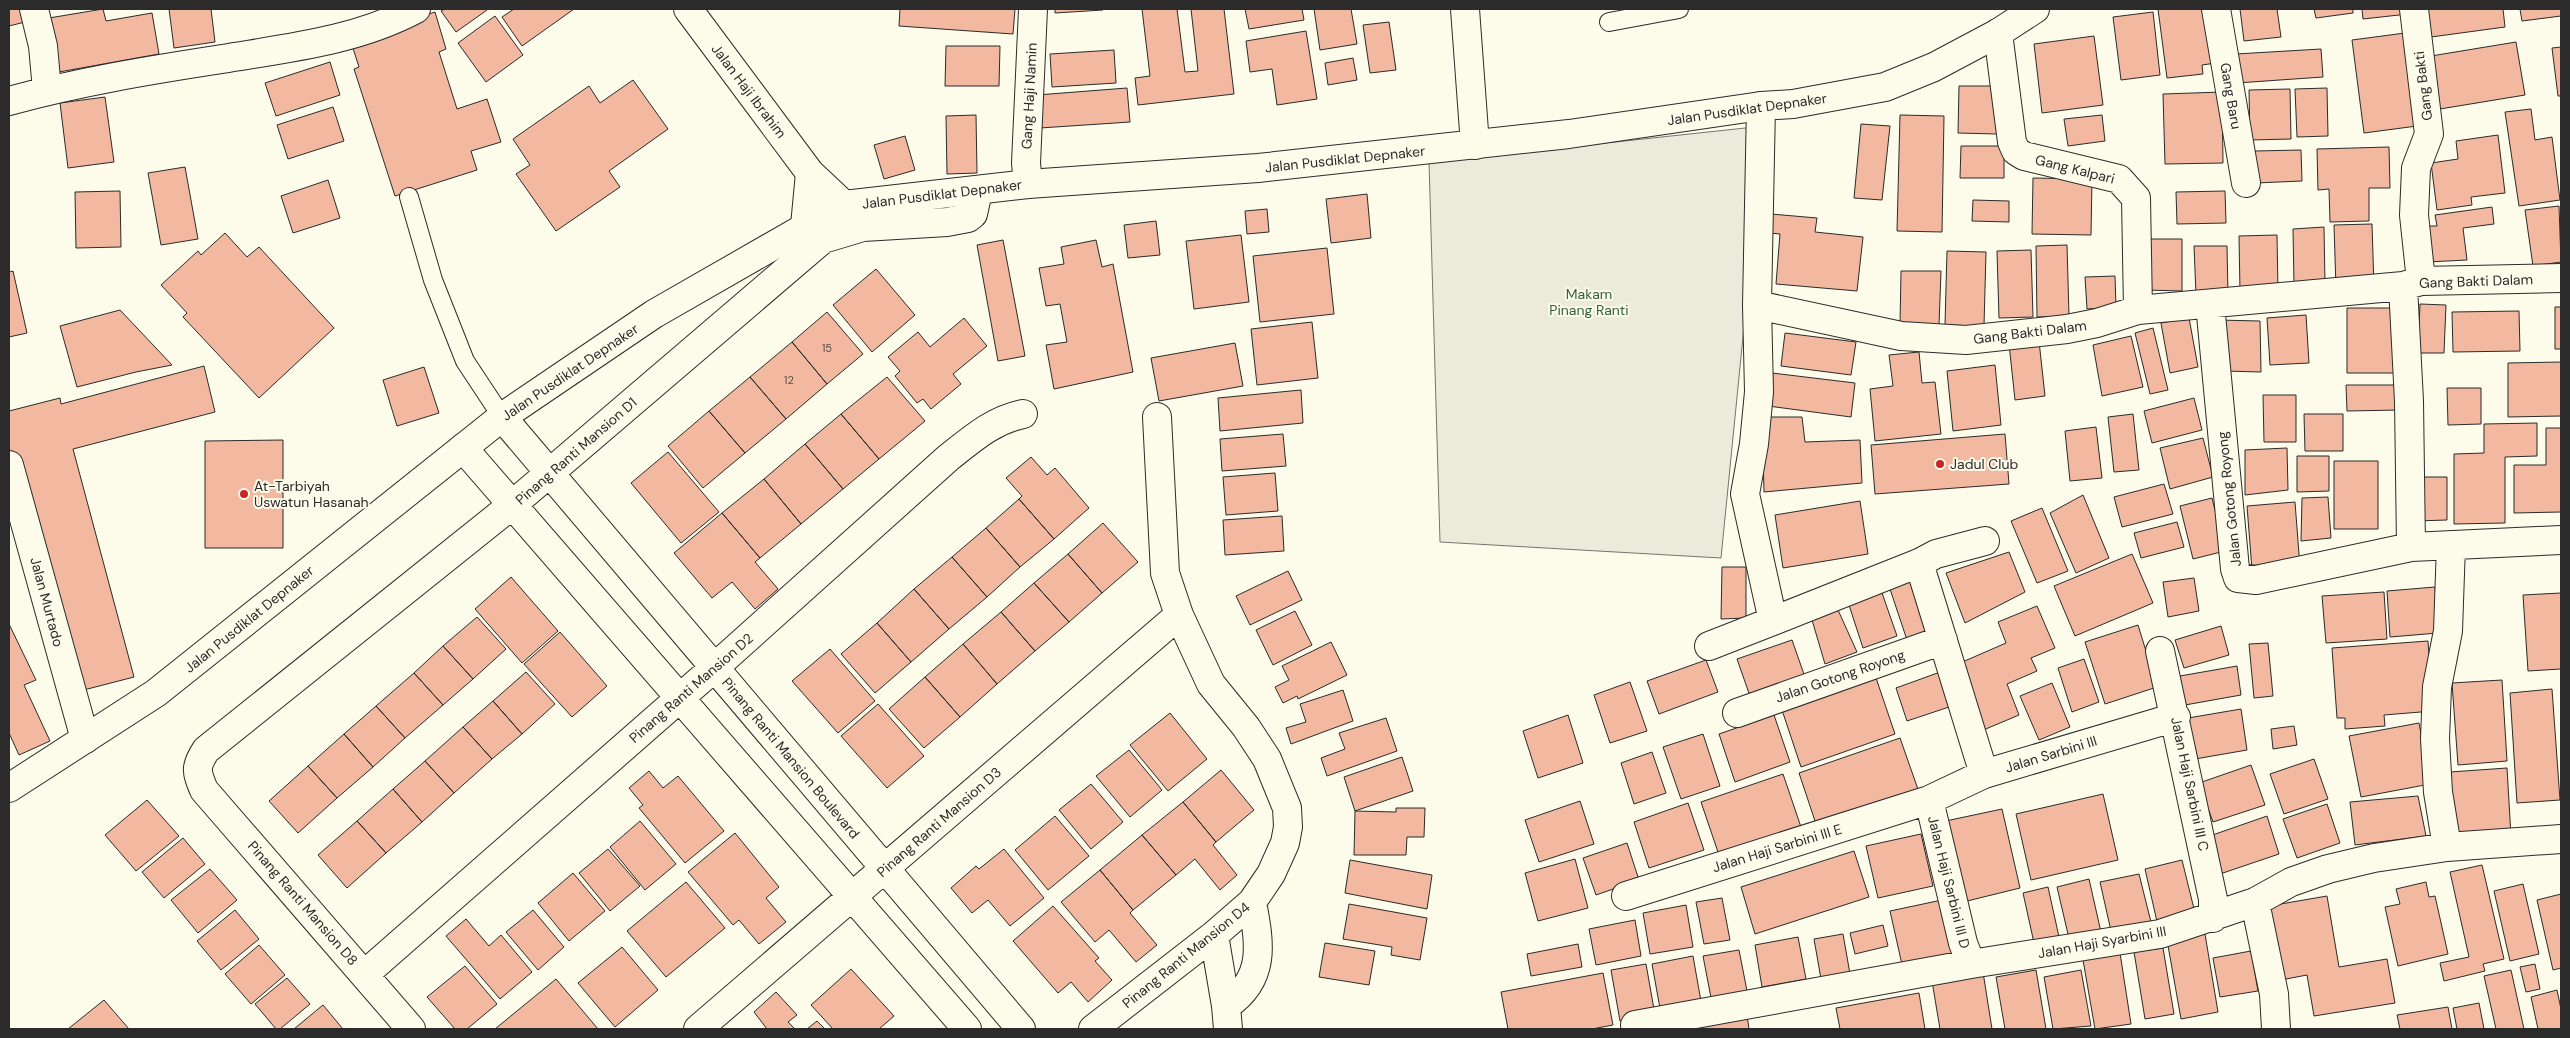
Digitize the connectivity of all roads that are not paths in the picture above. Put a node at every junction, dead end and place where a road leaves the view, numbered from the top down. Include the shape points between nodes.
1 (34, 9) edge
2 (416, 9) edge
3 (688, 9) edge
4 (1033, 9) edge
5 (1465, 9) edge
6 (1679, 9) edge
7 (2035, 9) edge
8 (2216, 9) edge
9 (2414, 9) edge
10 (1609, 22) dead end
11 (1998, 33) junction
12 (47, 90) junction
13 (9, 101) edge
14 (1761, 106) junction
15 (1472, 145) junction
16 (810, 173) junction
17 (2246, 183) dead end
18 (1028, 184) junction
19 (978, 191) junction
20 (409, 197) dead end
21 (844, 205) junction
22 (805, 226) junction
23 (2561, 278) edge
24 (2412, 283) junction
25 (2210, 304) junction
26 (1758, 305) junction
27 (2138, 310) junction
28 (1023, 414) dead end
29 (502, 417) junction
30 (1157, 417) dead end
31 (463, 448) junction
32 (9, 465) edge
33 (550, 473) junction
34 (512, 505) junction
35 (2561, 540) edge
36 (1985, 541) dead end
37 (2450, 545) junction
38 (2411, 547) junction
39 (1919, 563) junction
40 (1179, 614) junction
41 (1773, 621) junction
42 (1943, 640) junction
43 (1709, 646) dead end
44 (2160, 651) dead end
45 (714, 668) junction
46 (679, 698) junction
47 (1737, 713) dead end
48 (2176, 717) junction
49 (85, 739) junction
50 (1984, 774) junction
51 (197, 775) joint
52 (9, 788) edge
53 (1929, 800) junction
54 (2561, 839) edge
55 (2446, 847) junction
56 (885, 868) junction
57 (1626, 896) dead end
58 (852, 897) junction
59 (1252, 902) junction
60 (2255, 902) junction
61 (2213, 918) junction
62 (1214, 935) junction
63 (1971, 964) junction
64 (365, 974) junction
65 (1227, 1018) edge
66 (1635, 1025) dead end
67 (411, 1029) edge
68 (698, 1029) edge
69 (967, 1029) edge
70 (1021, 1029) edge
71 (1093, 1029) edge
72 (2276, 1029) edge

1 - 12 street via 43,46
2 - 12 street via 360,33 293,48
3 - 16 street, Jalan Haji Ibrahim
4 - 18 street, Gang Haji Namin via 1026,163
5 - 15 street
6 - 10 lane
7 - 11 street, Jalan Pusdiklat Depnaker
8 - 17 street, Gang Baru
9 - 24 street, Gang Bakti via 2429,134 2416,168
11 - 14 street, Jalan Pusdiklat Depnaker via 1934,67 1885,87 1793,104
11 - 27 street, Gang Kalpari via 2012,142 2016,151 2024,156 2119,179 2136,198
12 - 13 street
14 - 15 street, Jalan Pusdiklat Depnaker
14 - 26 street
15 - 18 street, Jalan Pusdiklat Depnaker via 1258,168
16 - 21 street, Jalan Haji Ibrahim
16 - 22 street
18 - 19 street, Jalan Pusdiklat Depnaker
19 - 21 street, Jalan Pusdiklat Depnaker
19 - 33 street, Pinang Ranti Mansion D1 via 974,214 968,218 863,227 823,238
20 - 29 lane via 432,280 465,361
21 - 22 street, Jalan Pusdiklat Depnaker
22 - 29 street, Jalan Pusdiklat Depnaker via 654,314
23 - 24 street, Gang Bakti Dalam
24 - 25 street, Gang Bakti Dalam
24 - 38 street
25 - 27 street, Gang Bakti Dalam
25 - 38 street, Jalan Gotong Royong via 2238,578 2256,580
26 - 27 street, Gang Bakti Dalam via 1901,336 1966,340 2066,329
26 - 41 street via 1759,392 1745,494
28 - 45 street, Pinang Ranti Mansion D2 via 985,428 948,458
29 - 31 street, Jalan Pusdiklat Depnaker
29 - 33 street, Pinang Ranti Mansion Boulevard
30 - 40 street, Pinang Ranti Mansion D4 via 1165,573
31 - 34 street
31 - 49 street, Jalan Pusdiklat Depnaker via 156,693
32 - 49 street, Jalan Murtado
33 - 34 street, Pinang Ranti Mansion D1
33 - 45 street, Pinang Ranti Mansion Boulevard
34 - 46 street
34 - 51 street, Pinang Ranti Mansion D1 via 206,750 197,764
35 - 37 street, Jalan Gotong Royong
36 - 39 street via 1936,554
37 - 38 street, Jalan Gotong Royong
37 - 55 street via 2448,631 2437,687 2435,740
39 - 41 street
39 - 42 street
40 - 56 street, Pinang Ranti Mansion D3
40 - 59 street, Pinang Ranti Mansion D4 via 1210,684 1246,727 1267,759 1287,808 1285,843 1271,874
41 - 43 street
42 - 47 street, Jalan Gotong Royong
42 - 50 street
44 - 48 street, Jalan Haji Sarbini III C
45 - 46 street, Pinang Ranti Mansion D2
45 - 56 street, Pinang Ranti Mansion Boulevard
46 - 58 street
46 - 64 street, Pinang Ranti Mansion D2
48 - 50 street, Jalan Sarbini III
48 - 61 street, Jalan Haji Sarbini III C via 2213,899
49 - 52 street, Jalan Pusdiklat Depnaker
50 - 53 street, Jalan Sarbini III
51 - 64 street, Pinang Ranti Mansion D8 via 204,790
53 - 57 street, Jalan Haji Sarbini III E
53 - 63 street, Jalan Haji Sarbini III D via 1963,943
54 - 55 street, Jalan Haji Syarbini III
55 - 60 street, Jalan Haji Syarbini III via 2328,869 2291,882
56 - 58 street, Pinang Ranti Mansion D3
56 - 70 street, Pinang Ranti Mansion Boulevard
58 - 68 street, Pinang Ranti Mansion D3
58 - 69 street
59 - 62 street, Pinang Ranti Mansion D4
59 - 65 street via 1259,938 1257,962 1246,989
60 - 61 street, Jalan Haji Syarbini III
60 - 72 street via 2274,994
61 - 63 street, Jalan Haji Syarbini III via 2128,940
62 - 65 street
62 - 71 street, Pinang Ranti Mansion D4
63 - 66 street, Jalan Haji Syarbini III
64 - 67 street, Pinang Ranti Mansion D8

